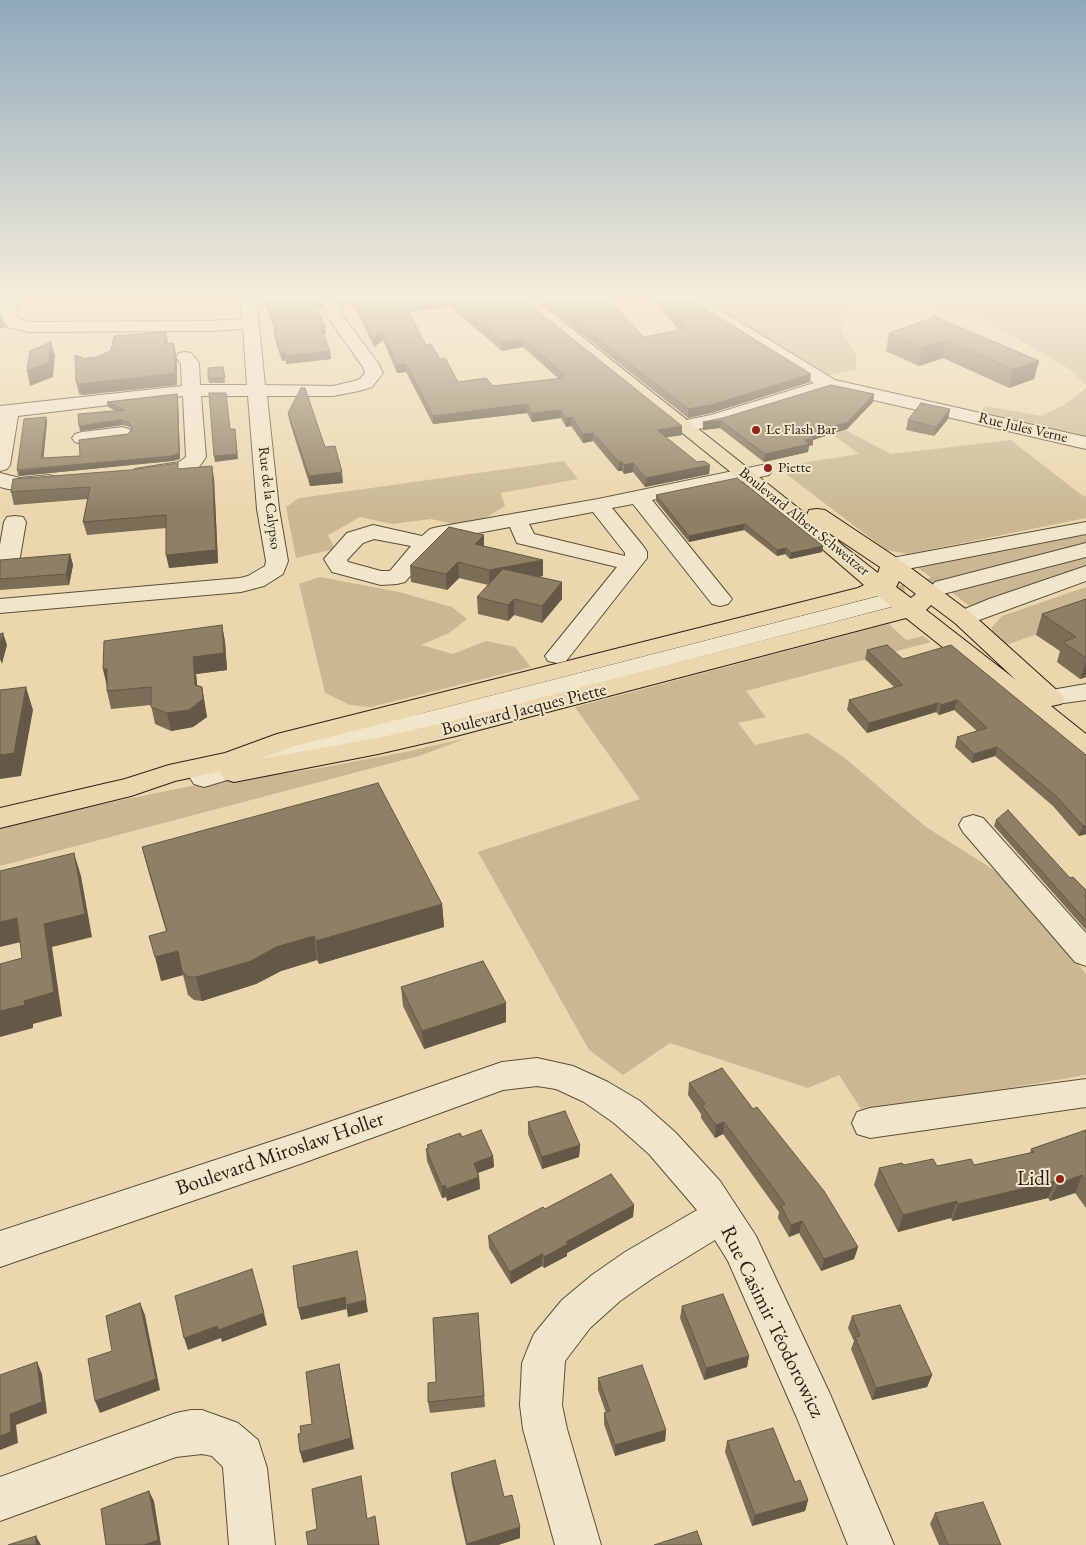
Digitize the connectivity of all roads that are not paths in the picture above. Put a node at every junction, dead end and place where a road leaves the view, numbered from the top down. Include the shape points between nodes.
1 (190, 369) edge
2 (256, 369) edge
3 (373, 369) edge
4 (618, 369) edge
5 (625, 369) edge
6 (805, 369) edge
7 (829, 384) junction
8 (191, 390) junction
9 (258, 390) junction
10 (98, 400) junction
11 (4, 412) edge
12 (692, 425) junction
13 (122, 433) edge
14 (102, 436) junction
15 (82, 438) edge
16 (1086, 443) edge
17 (0, 464) edge
18 (754, 473) junction
19 (123, 475) edge
20 (0, 480) edge
21 (66, 480) edge
22 (638, 496) junction
23 (598, 505) junction
24 (517, 520) junction
25 (15, 522) dead end
26 (1086, 528) edge
27 (426, 543) dead end
28 (1086, 550) edge
29 (0, 561) edge
30 (631, 564) junction
31 (1086, 573) edge
32 (887, 582) junction
33 (720, 599) dead end
34 (934, 605) junction
35 (0, 606) edge
36 (557, 656) dead end
37 (1086, 692) edge
38 (1049, 697) junction
39 (1086, 727) edge
40 (1086, 746) edge
41 (298, 750) junction
42 (232, 760) junction
43 (204, 778) junction
44 (131, 787) junction
45 (0, 818) edge
46 (972, 825) dead end
47 (1086, 954) edge
48 (561, 1076) joint
49 (1086, 1093) edge
50 (870, 1123) dead end
51 (721, 1216) junction
52 (0, 1249) edge
53 (0, 1499) edge
54 (252, 1545) edge
55 (578, 1545) edge
56 (871, 1545) edge

1 - 8 street
2 - 9 street, Rue de la Calypso
3 - 9 street via 370,379 359,386 333,391
4 - 12 main road, Boulevard Albert Schweitzer
5 - 12 main road, Boulevard Albert Schweitzer
6 - 7 street, Rue Jules Verne
7 - 12 street
7 - 16 street, Rue Jules Verne
8 - 9 street
8 - 10 street
8 - 19 street via 196,457 192,463 175,469
9 - 35 street, Rue de la Calypso via 268,509 277,561 274,569 256,581 241,585
10 - 11 street
10 - 14 street
11 - 17 street
12 - 18 main road, Boulevard Albert Schweitzer
13 - 14 street
14 - 15 street
18 - 22 street
18 - 32 main road, Boulevard Albert Schweitzer via 822,519
18 - 32 main road, Boulevard Albert Schweitzer via 789,511 806,519
20 - 21 street via 20,484
22 - 23 street
22 - 33 street
23 - 24 street
23 - 30 street via 636,552
24 - 27 street via 438,534
24 - 30 street via 525,538
25 - 29 street via 9,557
26 - 32 street
28 - 34 street
30 - 36 street
31 - 34 street
32 - 34 main road, Boulevard Albert Schweitzer
32 - 41 street via 437,717
32 - 42 main road, Boulevard Jacques Piette via 862,594 286,740
34 - 38 main road via 1032,690
34 - 40 main road, Boulevard Albert Schweitzer
34 - 43 main road, Boulevard Jacques Piette via 430,734
37 - 38 street
38 - 39 main road
41 - 42 street
41 - 43 street
42 - 44 main road, Boulevard Jacques Piette via 169,774
43 - 44 main road, Boulevard Jacques Piette
44 - 45 main road, Boulevard Jacques Piette
46 - 47 street
48 - 51 street, Rue Casimir Téodorowicz via 596,1092 643,1125 694,1177
48 - 52 street, Boulevard Miroslaw Holler via 537,1072 502,1076
49 - 50 street
51 - 55 street via 606,1288 576,1314 548,1348 543,1363 541,1405
51 - 56 street, Rue Casimir Téodorowicz via 764,1296
53 - 54 street via 176,1435 202,1432 223,1438 242,1456

